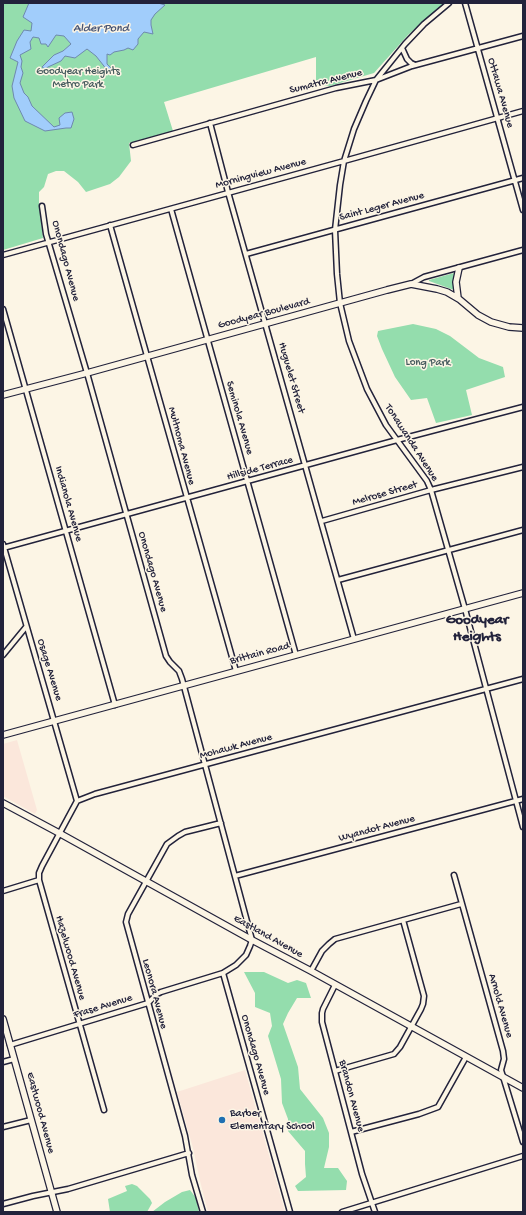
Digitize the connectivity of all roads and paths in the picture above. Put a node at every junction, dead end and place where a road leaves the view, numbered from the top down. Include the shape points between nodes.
1 (449, 3) edge
2 (465, 3) edge
3 (523, 36) edge
4 (402, 48) junction
5 (478, 48) junction
6 (416, 65) junction
7 (376, 80) junction
8 (523, 110) edge
9 (497, 118) junction
10 (210, 123) junction
11 (133, 145) dead end
12 (344, 161) junction
13 (523, 178) edge
14 (514, 180) junction
15 (228, 192) junction
16 (42, 206) dead end
17 (171, 209) junction
18 (523, 210) edge
19 (110, 225) junction
20 (335, 230) junction
21 (49, 241) junction
22 (523, 250) edge
23 (246, 254) junction
24 (3, 255) edge
25 (459, 268) junction
26 (411, 284) junction
27 (458, 298) junction
28 (340, 303) junction
29 (3, 309) edge
30 (266, 324) junction
31 (523, 328) edge
32 (208, 340) junction
33 (147, 356) junction
34 (87, 373) junction
35 (26, 389) junction
36 (3, 396) edge
37 (523, 407) edge
38 (397, 440) junction
39 (306, 465) junction
40 (523, 467) edge
41 (248, 482) junction
42 (431, 490) junction
43 (186, 498) junction
44 (127, 514) junction
45 (322, 521) junction
46 (523, 530) edge
47 (66, 531) junction
48 (3, 547) edge
49 (448, 550) junction
50 (338, 580) junction
51 (523, 593) edge
52 (465, 609) junction
53 (26, 627) junction
54 (354, 639) junction
55 (3, 655) edge
56 (296, 655) junction
57 (236, 671) junction
58 (523, 679) edge
59 (184, 686) junction
60 (486, 688) junction
61 (115, 705) junction
62 (55, 721) junction
63 (3, 735) edge
64 (206, 764) junction
65 (523, 799) edge
66 (77, 801) junction
67 (516, 801) junction
68 (3, 803) edge
69 (221, 823) junction
70 (523, 827) edge
71 (59, 833) junction
72 (454, 875) dead end
73 (236, 876) junction
74 (39, 880) junction
75 (146, 882) junction
76 (3, 891) edge
77 (462, 904) junction
78 (403, 920) junction
79 (252, 940) junction
80 (311, 971) junction
81 (223, 973) junction
82 (335, 985) junction
83 (148, 1003) junction
84 (3, 1019) edge
85 (80, 1023) junction
86 (412, 1027) junction
87 (10, 1045) junction
88 (466, 1057) junction
89 (14, 1059) junction
90 (3, 1062) edge
91 (335, 1071) junction
92 (503, 1076) junction
93 (523, 1088) edge
94 (104, 1110) dead end
95 (31, 1120) junction
96 (3, 1127) edge
97 (352, 1132) junction
98 (523, 1142) edge
99 (189, 1153) junction
100 (523, 1156) edge
101 (51, 1192) junction
102 (372, 1203) junction
103 (3, 1204) edge
104 (57, 1212) edge
105 (203, 1212) edge
106 (290, 1212) edge
107 (342, 1212) edge
108 (374, 1212) edge

1 - 4 street, Tonawanda Avenue via 424,24
2 - 5 street, Ottawa Avenue
3 - 5 street, Sumatra Avenue
4 - 6 street via 406,59
4 - 7 street, Tonawanda Avenue
5 - 6 street, Sumatra Avenue
5 - 9 street, Ottawa Avenue
6 - 7 street, Sumatra Avenue
7 - 10 street, Sumatra Avenue via 336,88
7 - 12 street, Tonawanda Avenue via 354,129
8 - 9 street, Morningview Avenue
9 - 12 street, Morningview Avenue
9 - 14 street, Ottawa Avenue
10 - 11 street, Sumatra Avenue
10 - 15 street, Huguelet Street
12 - 15 street, Morningview Avenue
12 - 20 street, Tonawanda Avenue
13 - 14 street, Saint Leger Avenue
14 - 18 street, Ottawa Avenue
14 - 20 street, Saint Leger Avenue
15 - 17 street, Morningview Avenue
15 - 23 street, Huguelet Street
16 - 21 street, Onondago Avenue
17 - 19 street, Morningview Avenue
17 - 32 street, Seminola Avenue
19 - 21 street, Morningview Avenue
19 - 33 street, Multnoma Avenue
20 - 23 street, Saint Leger Avenue
20 - 28 street, Tonawanda Avenue
21 - 24 street, Morningview Avenue
21 - 34 street, Onondago Avenue
22 - 25 street
23 - 30 street, Huguelet Street
25 - 26 street via 424,277
25 - 27 street via 456,282
26 - 27 street, Goodyear Boulevard via 437,289
26 - 28 street, Goodyear Boulevard
27 - 31 street, Goodyear Boulevard via 491,322
28 - 30 street, Goodyear Boulevard
28 - 38 street, Tonawanda Avenue via 358,367 386,426
29 - 35 street, Indianola Avenue
30 - 32 street, Goodyear Boulevard
30 - 39 street, Huguelet Street
32 - 33 street, Goodyear Boulevard
32 - 41 street, Seminola Avenue
33 - 34 street, Goodyear Boulevard
33 - 43 street, Multnoma Avenue
34 - 35 street, Goodyear Boulevard
34 - 44 street, Onondago Avenue
35 - 36 street, Goodyear Boulevard
35 - 47 street, Indianola Avenue
37 - 38 street, Hillside Terrace
38 - 39 street, Hillside Terrace
38 - 42 street, Tonawanda Avenue
39 - 41 street, Hillside Terrace
39 - 45 street, Huguelet Street
40 - 42 street, Melrose Street
41 - 43 street, Hillside Terrace
41 - 56 street, Seminola Avenue
42 - 45 street, Melrose Street
42 - 49 street, Tonawanda Avenue
43 - 44 street, Hillside Terrace
43 - 57 street, Multnoma Avenue
44 - 47 street, Hillside Terrace
44 - 59 street, Onondago Avenue via 166,656 179,671
45 - 50 street, Huguelet Street
46 - 49 street
47 - 48 street, Hillside Terrace
47 - 61 street, Indianola Avenue
48 - 53 street, Osage Avenue
49 - 50 street
49 - 52 street, Tonawanda Avenue
50 - 54 street, Huguelet Street
51 - 52 street, Brittain Road
52 - 54 street, Brittain Road
52 - 60 street, Tonawanda Avenue
53 - 55 street
53 - 62 street, Osage Avenue
54 - 56 street, Brittain Road
56 - 57 street, Brittain Road
57 - 59 street, Brittain Road
58 - 60 street, Mohawk Avenue
59 - 61 street, Brittain Road
59 - 64 street, Onondago Avenue
60 - 64 street, Mohawk Avenue
60 - 67 street, Tonawanda Avenue
61 - 62 street, Brittain Road
62 - 63 street, Brittain Road
62 - 66 street, Osage Avenue
64 - 66 street, Mohawk Avenue
64 - 69 street, Onondago Avenue
65 - 67 street, Wyandot Avenue
66 - 71 street
67 - 70 street, Tonawanda Avenue
67 - 73 street, Wyandot Avenue
68 - 71 street, Eastland Avenue
69 - 73 street, Onondago Avenue
69 - 75 street, Leonora Avenue via 185,832 171,841
71 - 74 street via 39,873
71 - 75 street, Eastland Avenue
72 - 77 street, Arnold Avenue
73 - 79 street, Onondago Avenue
74 - 76 street
74 - 85 street, Hazelwood Avenue
75 - 79 street, Eastland Avenue
75 - 83 street, Leonora Avenue via 126,922
77 - 78 street
77 - 92 street, Arnold Avenue via 503,1051
78 - 80 street via 336,939 322,951
78 - 86 street via 424,996
79 - 80 street, Eastland Avenue
79 - 81 street, Frase Avenue via 246,955
80 - 82 street, Eastland Avenue
81 - 83 street, Frase Avenue via 161,992
81 - 106 street, Onondago Avenue
82 - 86 street, Eastland Avenue
82 - 91 street, Brandon Avenue via 321,1018
83 - 85 street, Frase Avenue
83 - 99 street, Leonora Avenue
84 - 87 street, Eastwood Avenue
85 - 87 street, Frase Avenue
85 - 94 street, Hazelwood Avenue
86 - 88 street, Eastland Avenue
86 - 91 street via 394,1054
87 - 89 street, Eastwood Avenue
88 - 92 street, Eastland Avenue
88 - 97 street via 438,1107
89 - 90 street
89 - 95 street, Eastwood Avenue
91 - 97 street, Brandon Avenue
92 - 93 street, Eastland Avenue
92 - 98 street, Arnold Avenue
95 - 96 street
95 - 101 street, Eastwood Avenue
97 - 102 street, Brandon Avenue
99 - 101 street
99 - 105 street, Leonora Avenue via 192,1175
100 - 102 street
101 - 103 street
101 - 104 street, Eastwood Avenue
102 - 107 street
102 - 108 street, Brandon Avenue

